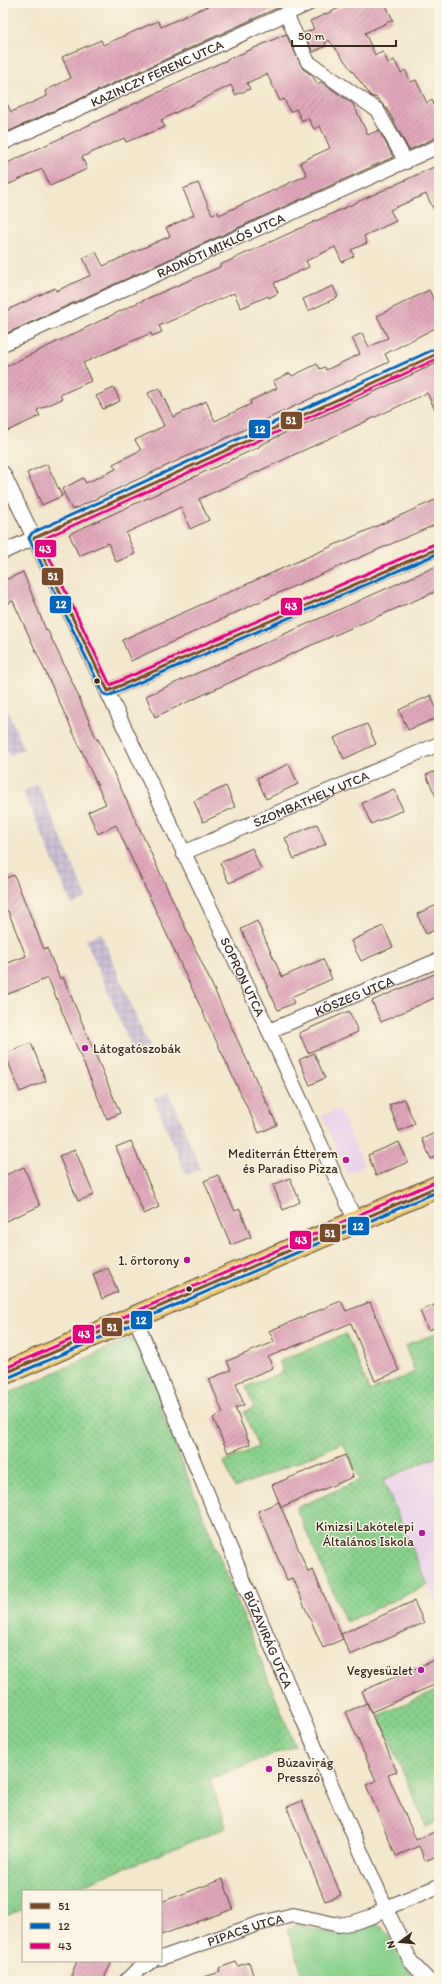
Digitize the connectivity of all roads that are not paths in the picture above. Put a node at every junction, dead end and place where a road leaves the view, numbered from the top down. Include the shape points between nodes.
1 (310, 3) edge
2 (286, 14) junction
3 (3, 143) edge
4 (439, 146) edge
5 (406, 162) junction
6 (3, 344) edge
7 (439, 353) edge
8 (3, 473) edge
9 (34, 538) junction
10 (439, 548) edge
11 (3, 552) edge
12 (108, 691) junction
13 (439, 744) edge
14 (183, 853) junction
15 (439, 960) edge
16 (269, 1031) junction
17 (439, 1186) edge
18 (356, 1222) junction
19 (135, 1316) junction
20 (3, 1374) edge
21 (439, 1886) edge
22 (386, 1908) junction
23 (162, 1958) edge
24 (150, 1962) edge
25 (126, 1981) edge
26 (429, 1981) edge

1 - 2 street, KAZINCZY FERENC UTCA
2 - 3 street, KAZINCZY FERENC UTCA
2 - 5 street via 308,62 377,110
4 - 5 street, RADNÓTI MIKLÓS UTCA
5 - 6 street, RADNÓTI MIKLÓS UTCA
7 - 9 street
8 - 9 street, SOPRON UTCA
9 - 11 street
9 - 12 street, SOPRON UTCA
10 - 12 street
12 - 14 street, SOPRON UTCA
13 - 14 street, SZOMBATHELY UTCA
14 - 16 street, SOPRON UTCA
15 - 16 street, KŐSZEG UTCA
16 - 18 street, SOPRON UTCA
17 - 18 main road
18 - 19 main road
19 - 20 main road
19 - 22 street, BÚZAVIRÁG UTCA via 302,1719
21 - 22 street
22 - 23 street, PIPACS UTCA via 367,1918 339,1925 293,1915 258,1924
22 - 26 street via 411,1962
24 - 25 street

